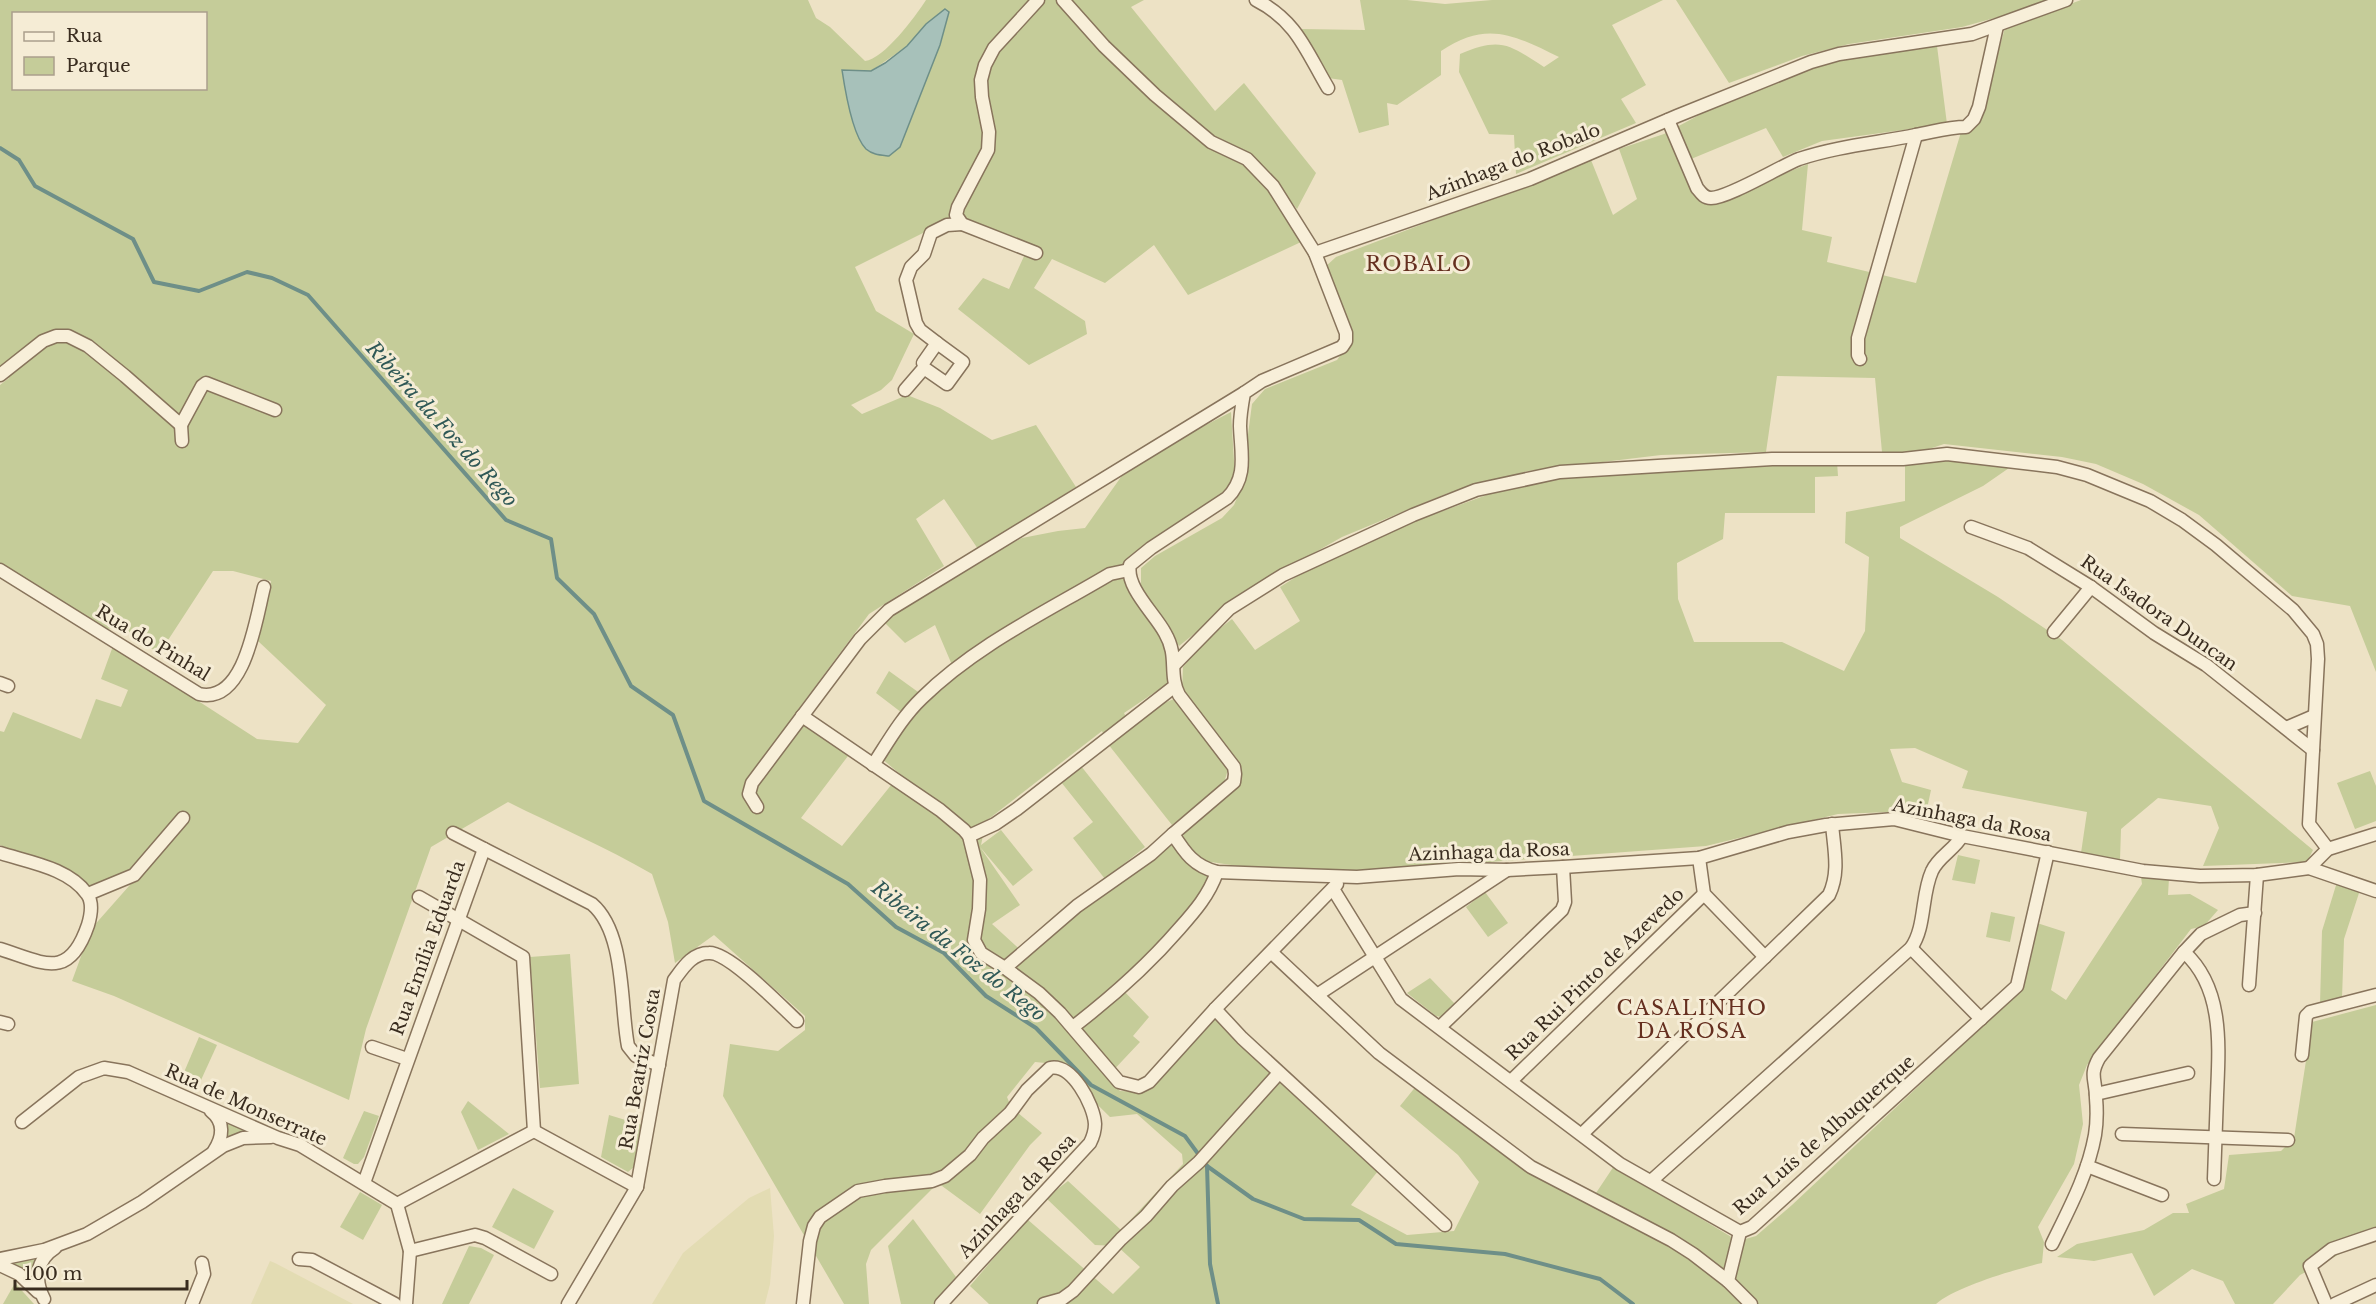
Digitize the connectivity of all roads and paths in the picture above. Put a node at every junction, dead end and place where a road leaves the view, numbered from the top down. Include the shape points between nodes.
1 (1038, 0) edge
2 (1063, 0) edge
3 (1256, 0) edge
4 (2066, 0) edge
5 (1997, 26) junction
6 (1328, 88) dead end
7 (1668, 120) junction
8 (1916, 135) junction
9 (963, 224) junction
10 (1036, 253) dead end
11 (1315, 253) junction
12 (937, 343) junction
13 (1860, 359) dead end
14 (923, 363) dead end
15 (0, 375) edge
16 (905, 390) dead end
17 (1244, 393) junction
18 (275, 410) dead end
19 (181, 425) junction
20 (182, 441) dead end
21 (1971, 527) dead end
22 (0, 570) edge
23 (1129, 570) junction
24 (264, 587) dead end
25 (2091, 587) junction
26 (2054, 632) dead end
27 (1174, 664) junction
28 (1175, 686) junction
29 (802, 716) junction
30 (2314, 716) junction
31 (2286, 728) junction
32 (2313, 750) junction
33 (873, 765) junction
34 (757, 807) dead end
35 (183, 818) dead end
36 (1832, 824) junction
37 (453, 833) dead end
38 (1173, 834) junction
39 (2376, 834) edge
40 (969, 836) junction
41 (1962, 836) junction
42 (484, 849) junction
43 (2328, 849) junction
44 (2048, 852) junction
45 (0, 853) edge
46 (1699, 858) junction
47 (1563, 867) junction
48 (2309, 868) junction
49 (1507, 870) junction
50 (1216, 872) junction
51 (2257, 875) junction
52 (1344, 877) junction
53 (1333, 889) junction
54 (2376, 891) edge
55 (88, 894) junction
56 (1704, 894) junction
57 (419, 897) dead end
58 (2254, 913) junction
59 (458, 919) junction
60 (1911, 948) junction
61 (0, 949) edge
62 (2184, 952) junction
63 (1272, 953) junction
64 (1376, 957) junction
65 (1765, 957) junction
66 (1005, 968) junction
67 (2249, 985) dead end
68 (1317, 995) junction
69 (2376, 995) edge
70 (1215, 1010) junction
71 (1982, 1019) junction
72 (797, 1021) dead end
73 (1073, 1027) junction
74 (1440, 1027) junction
75 (372, 1047) dead end
76 (2302, 1055) dead end
77 (407, 1059) junction
78 (659, 1065) junction
79 (1279, 1073) junction
80 (2188, 1073) dead end
81 (1511, 1081) junction
82 (2096, 1094) junction
83 (208, 1108) junction
84 (22, 1122) dead end
85 (534, 1131) junction
86 (1582, 1134) junction
87 (2122, 1134) dead end
88 (2216, 1137) junction
89 (278, 1138) junction
90 (2288, 1140) dead end
91 (213, 1152) junction
92 (2087, 1166) junction
93 (2214, 1179) dead end
94 (1651, 1181) junction
95 (364, 1183) junction
96 (637, 1187) junction
97 (2162, 1195) dead end
98 (397, 1204) junction
99 (1445, 1225) dead end
100 (1740, 1232) junction
101 (2376, 1234) edge
102 (62, 1244) junction
103 (2052, 1244) dead end
104 (410, 1251) junction
105 (0, 1259) edge
106 (299, 1259) dead end
107 (202, 1263) dead end
108 (0, 1265) edge
109 (551, 1274) dead end
110 (1728, 1281) junction
111 (2376, 1285) edge
112 (46, 1301) edge
113 (192, 1304) edge
114 (395, 1304) edge
115 (406, 1304) edge
116 (568, 1304) edge
117 (803, 1304) edge
118 (941, 1304) edge
119 (1044, 1304) edge
120 (1751, 1304) edge
121 (2326, 1304) edge
122 (2335, 1304) edge

1 - 9 street via 994,48 985,65 981,80 988,150 958,207 956,215
2 - 11 street via 1104,46 1170,108 1211,142 1247,159 1273,186
3 - 6 street via 1282,16 1294,29
4 - 5 street, Azinhaga do Robalo
5 - 7 street, Azinhaga do Robalo via 1972,34 1830,57
5 - 8 street via 1979,107 1971,124
7 - 8 street via 1696,188 1711,198 1815,154
7 - 11 street, Azinhaga do Robalo via 1530,179
8 - 13 street via 1861,327 1857,347
9 - 10 street
9 - 12 street via 947,225 931,233 924,254 911,267 906,280 916,323
11 - 17 street via 1342,320 1346,342 1336,351 1262,381
12 - 14 street
12 - 16 street via 963,362 947,384 924,368
15 - 19 street via 43,341 68,336 116,368
17 - 23 street via 1240,413 1243,461 1241,478 1234,490 1133,560
17 - 29 street via 889,610 860,639
18 - 19 street via 206,383
19 - 20 street
21 - 25 street, Rua Isadora Duncan via 2028,548
22 - 24 street, Rua do Pinhal via 199,694 210,697 226,688 239,672
23 - 27 street via 1134,586 1173,649
23 - 33 street via 1110,574 949,674 913,708
25 - 26 street
25 - 31 street, Rua Isadora Duncan via 2154,633 2206,664
27 - 28 street
27 - 30 street via 1229,609 1283,574 1476,490 1560,472 1772,459 1903,459 1947,454 2033,463 2087,475 2151,501 2216,545 2293,610 2313,634 2317,644
28 - 38 street via 1234,767 1235,774 1234,782
28 - 40 street via 1017,809
29 - 33 street
29 - 34 street via 752,783 749,794
30 - 31 street
30 - 32 street
31 - 32 street, Rua Isadora Duncan
32 - 43 street via 2309,824
33 - 40 street via 940,810
35 - 55 street via 134,875
36 - 41 street, Azinhaga da Rosa via 1894,819
36 - 46 street, Azinhaga da Rosa via 1788,832
36 - 65 street via 1836,881 1829,895
37 - 42 street
38 - 50 street, Azinhaga da Rosa via 1191,860
38 - 66 street via 1077,906
39 - 43 street
40 - 66 street via 980,880 974,940 981,953
41 - 44 street, Azinhaga da Rosa
41 - 60 street via 1933,868
42 - 59 street, Rua Emília Eduarda
42 - 78 street via 599,911 608,926 620,968 628,1046 636,1056
43 - 48 street
44 - 51 street, Azinhaga da Rosa via 2143,872
44 - 71 street, Rua Luís de Albuquerque via 2017,986
45 - 55 street via 63,874
46 - 47 street, Azinhaga da Rosa
46 - 56 street
47 - 49 street, Azinhaga da Rosa
47 - 74 street via 1562,910
48 - 51 street, Azinhaga da Rosa
48 - 54 street, Azinhaga da Rosa
49 - 52 street, Azinhaga da Rosa via 1459,869
49 - 64 street
50 - 52 street, Azinhaga da Rosa
50 - 73 street via 1202,902 1164,946 1111,999
51 - 58 street
52 - 53 street
53 - 63 street
53 - 64 street, Rua Luís de Albuquerque
55 - 61 street via 89,921 75,954 66,960 43,963
56 - 65 street
56 - 81 street, Rua Rui Pinto de Azevedo
57 - 59 street
58 - 62 street via 2217,924
58 - 67 street
59 - 77 street, Rua Emília Eduarda
59 - 85 street via 523,957
60 - 71 street
60 - 94 street
62 - 82 street via 2099,1058 2092,1076
62 - 88 street via 2200,969 2216,1015
63 - 68 street
63 - 70 street
64 - 68 street
64 - 74 street, Rua Luís de Albuquerque via 1401,999
65 - 86 street
66 - 73 street via 1039,993
68 - 110 street via 1398,1068 1531,1167 1671,1240
69 - 76 street via 2310,1012 2306,1016
70 - 73 street via 1149,1082 1139,1087 1119,1082
70 - 79 street
71 - 100 street, Rua Luís de Albuquerque via 1752,1227
72 - 78 street, Rua Beatriz Costa via 728,959 710,953 690,959 674,980
74 - 81 street, Rua Luís de Albuquerque
75 - 77 street, Rua Emília Eduarda
77 - 95 street, Rua Emília Eduarda
78 - 96 street, Rua Beatriz Costa
79 - 99 street
79 - 119 street via 1073,1291
80 - 82 street
81 - 86 street, Rua Luís de Albuquerque
82 - 92 street via 2094,1136
83 - 84 street, Rua de Monserrate via 128,1072 104,1068 79,1077
83 - 89 street, Rua de Monserrate
83 - 91 street via 222,1128
85 - 96 street
85 - 98 street
86 - 94 street, Rua Luís de Albuquerque via 1620,1164
87 - 88 street
88 - 90 street
88 - 93 street
89 - 91 street via 243,1138
89 - 95 street, Rua de Monserrate via 300,1145
91 - 102 street via 112,1221
92 - 97 street
92 - 103 street
94 - 100 street, Rua Luís de Albuquerque
95 - 98 street, Rua de Monserrate
96 - 116 street, Rua Beatriz Costa
98 - 104 street
100 - 110 street
101 - 121 street via 2332,1250 2310,1266
102 - 105 street
102 - 112 street via 45,1256 38,1270 37,1283
104 - 109 street via 475,1235
104 - 115 street
106 - 114 street via 312,1260
107 - 113 street via 204,1274
108 - 112 street via 27,1280
110 - 120 street
111 - 122 street
117 - 118 street, Azinhaga da Rosa via 810,1241 820,1216 858,1191 945,1176 970,1155 1050,1068 1066,1071 1082,1089 1093,1113 1095,1124 1090,1143

